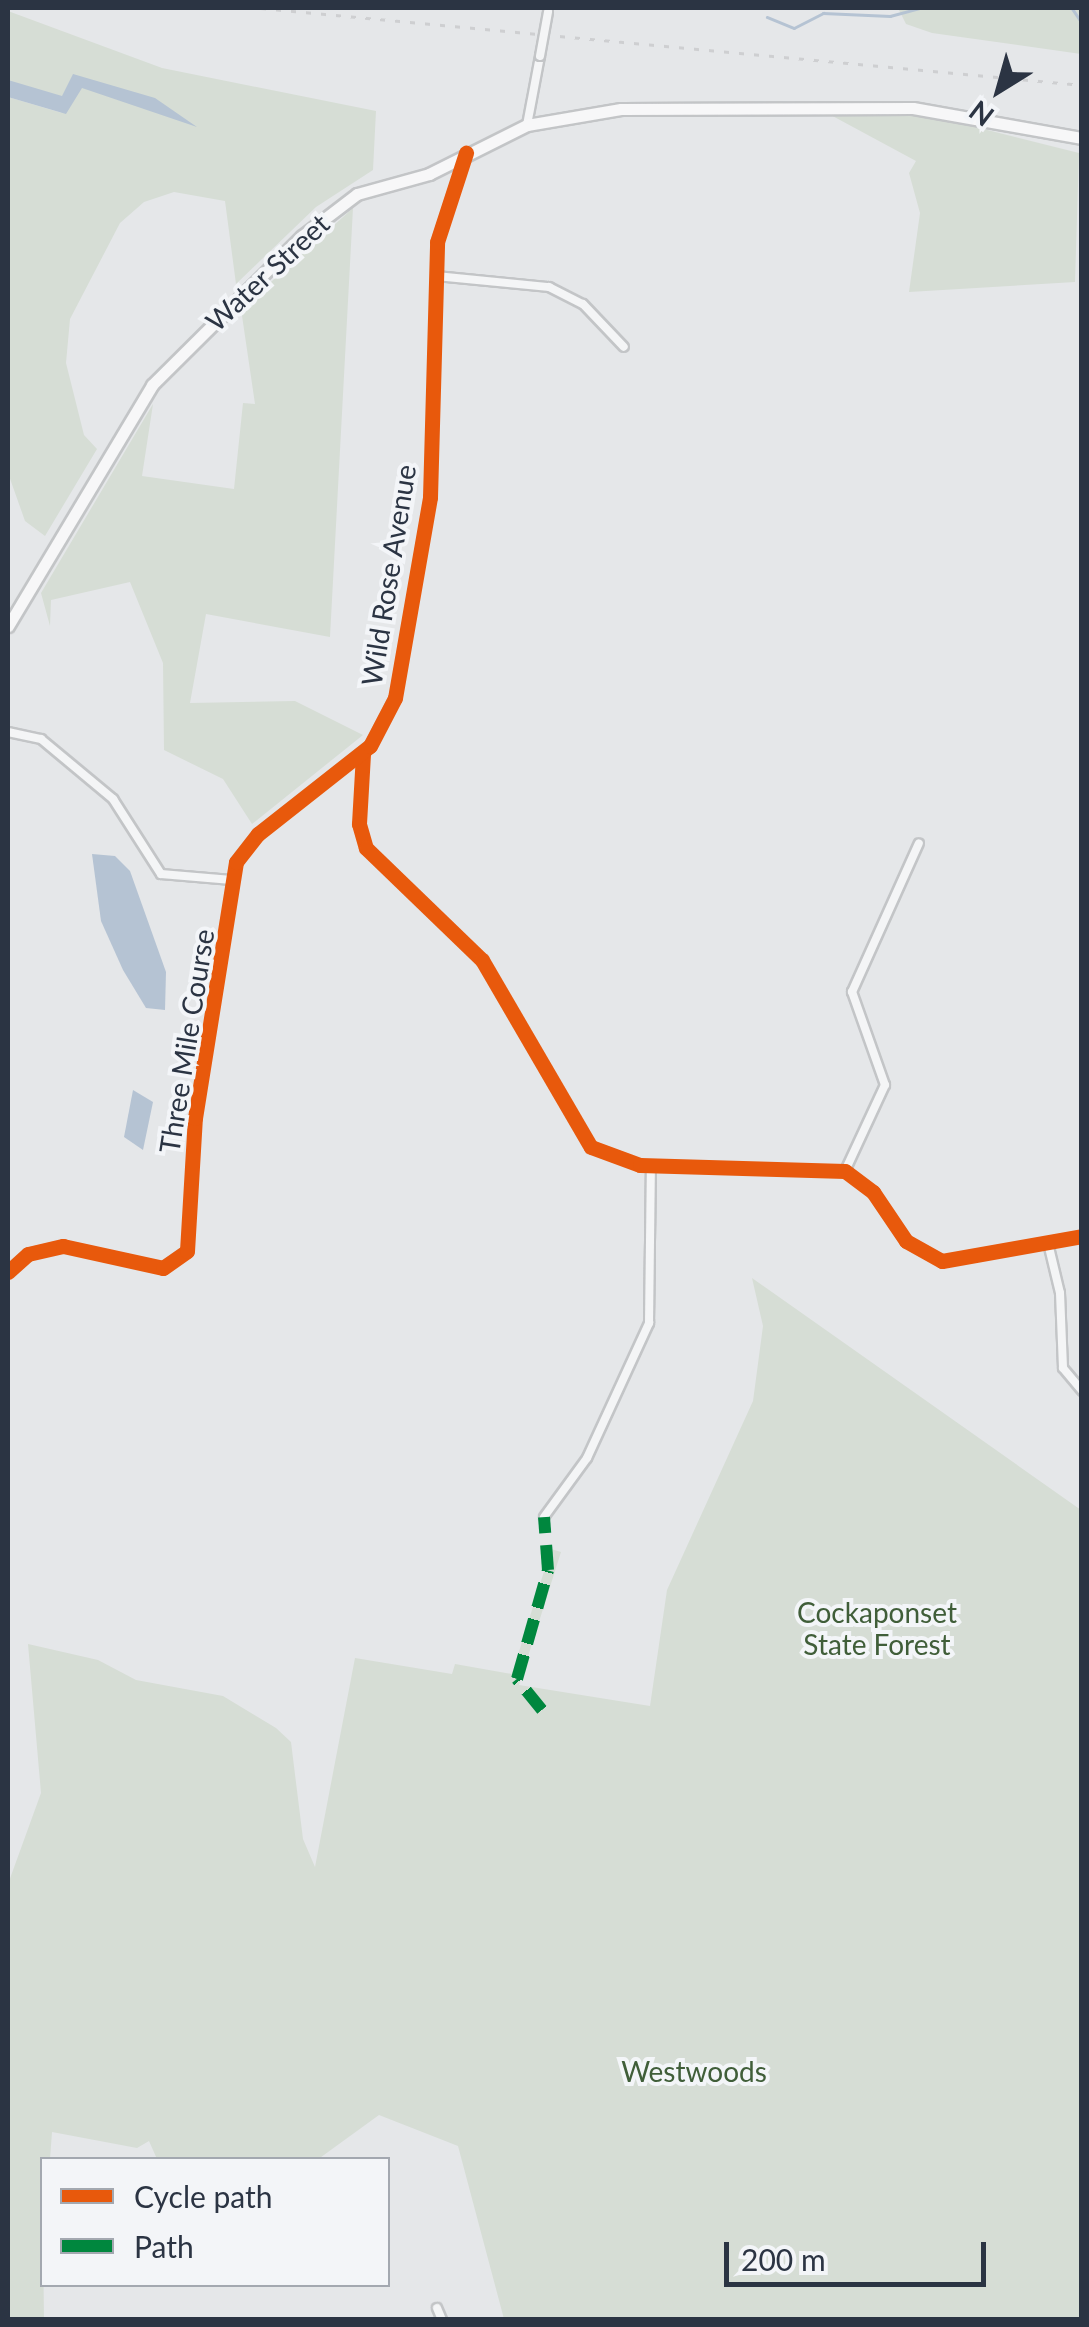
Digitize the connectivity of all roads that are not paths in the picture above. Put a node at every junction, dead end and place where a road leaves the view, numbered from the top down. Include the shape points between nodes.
1 (548, 10) edge
2 (528, 125) junction
3 (1082, 138) edge
4 (466, 153) junction
5 (436, 276) junction
6 (624, 347) dead end
7 (8, 626) edge
8 (8, 732) edge
9 (362, 754) junction
10 (919, 843) dead end
11 (232, 880) junction
12 (651, 1166) junction
13 (844, 1172) junction
14 (1082, 1236) edge
15 (1048, 1243) junction
16 (8, 1270) edge
17 (1082, 1391) edge
18 (544, 1517) dead end
19 (437, 2308) dead end
20 (442, 2320) edge

1 - 2 street, bridge
2 - 3 main road, Water Street via 621,109 913,108
2 - 4 main road, Water Street
4 - 5 street, Wild Rose Avenue via 440,230
4 - 7 main road, Water Street via 342,203 187,348 120,430
5 - 6 street via 549,287 583,304
5 - 9 street, Wild Rose Avenue via 440,338 428,514 406,605 396,698
8 - 11 street via 41,740 113,798 161,874
9 - 11 street, Wild Rose Avenue via 249,842
9 - 12 street via 359,824 366,848 482,960 583,1139 607,1156
10 - 13 street via 852,992 885,1086
11 - 16 street, Three Mile Course via 226,966 194,1129 184,1256 163,1268 63,1246 28,1254
12 - 13 street
12 - 18 street via 648,1323 587,1458
13 - 15 street via 873,1192 898,1233 926,1256 967,1262
14 - 15 street
15 - 17 street via 1060,1293 1064,1368
19 - 20 street

